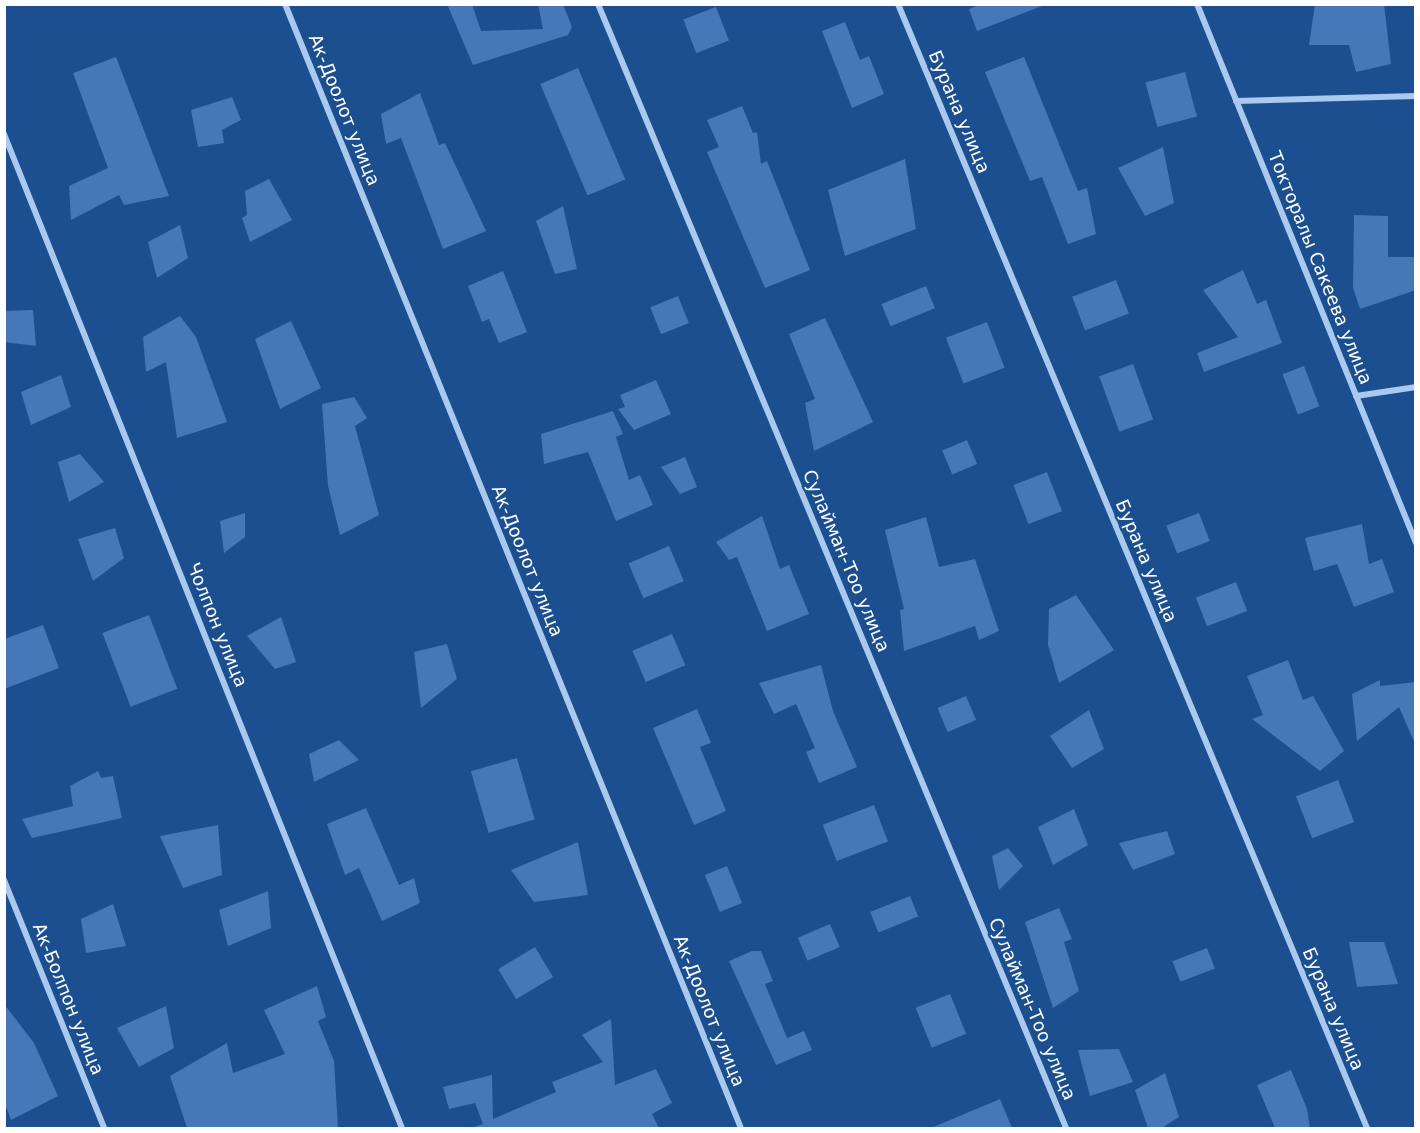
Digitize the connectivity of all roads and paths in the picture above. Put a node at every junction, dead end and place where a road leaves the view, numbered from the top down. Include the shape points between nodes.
1 (285, 4) edge
2 (597, 4) edge
3 (898, 4) edge
4 (1197, 4) edge
5 (1416, 96) edge
6 (1236, 101) junction
7 (4, 134) edge
8 (1416, 387) edge
9 (1356, 396) junction
10 (1416, 543) edge
11 (4, 880) edge
12 (104, 1128) edge
13 (402, 1128) edge
14 (741, 1128) edge
15 (1066, 1128) edge
16 (1366, 1128) edge

1 - 14 street, Ак-Доолот улица
2 - 15 street, Сулайман-Тоо улица
3 - 16 street, Бурана улица
4 - 6 street, Токторалы Сакеева улица
5 - 6 street
6 - 9 street, Токторалы Сакеева улица
7 - 13 street, Чолпон улица
8 - 9 street
9 - 10 street, Токторалы Сакеева улица
11 - 12 street, Ак-Болпон улица

